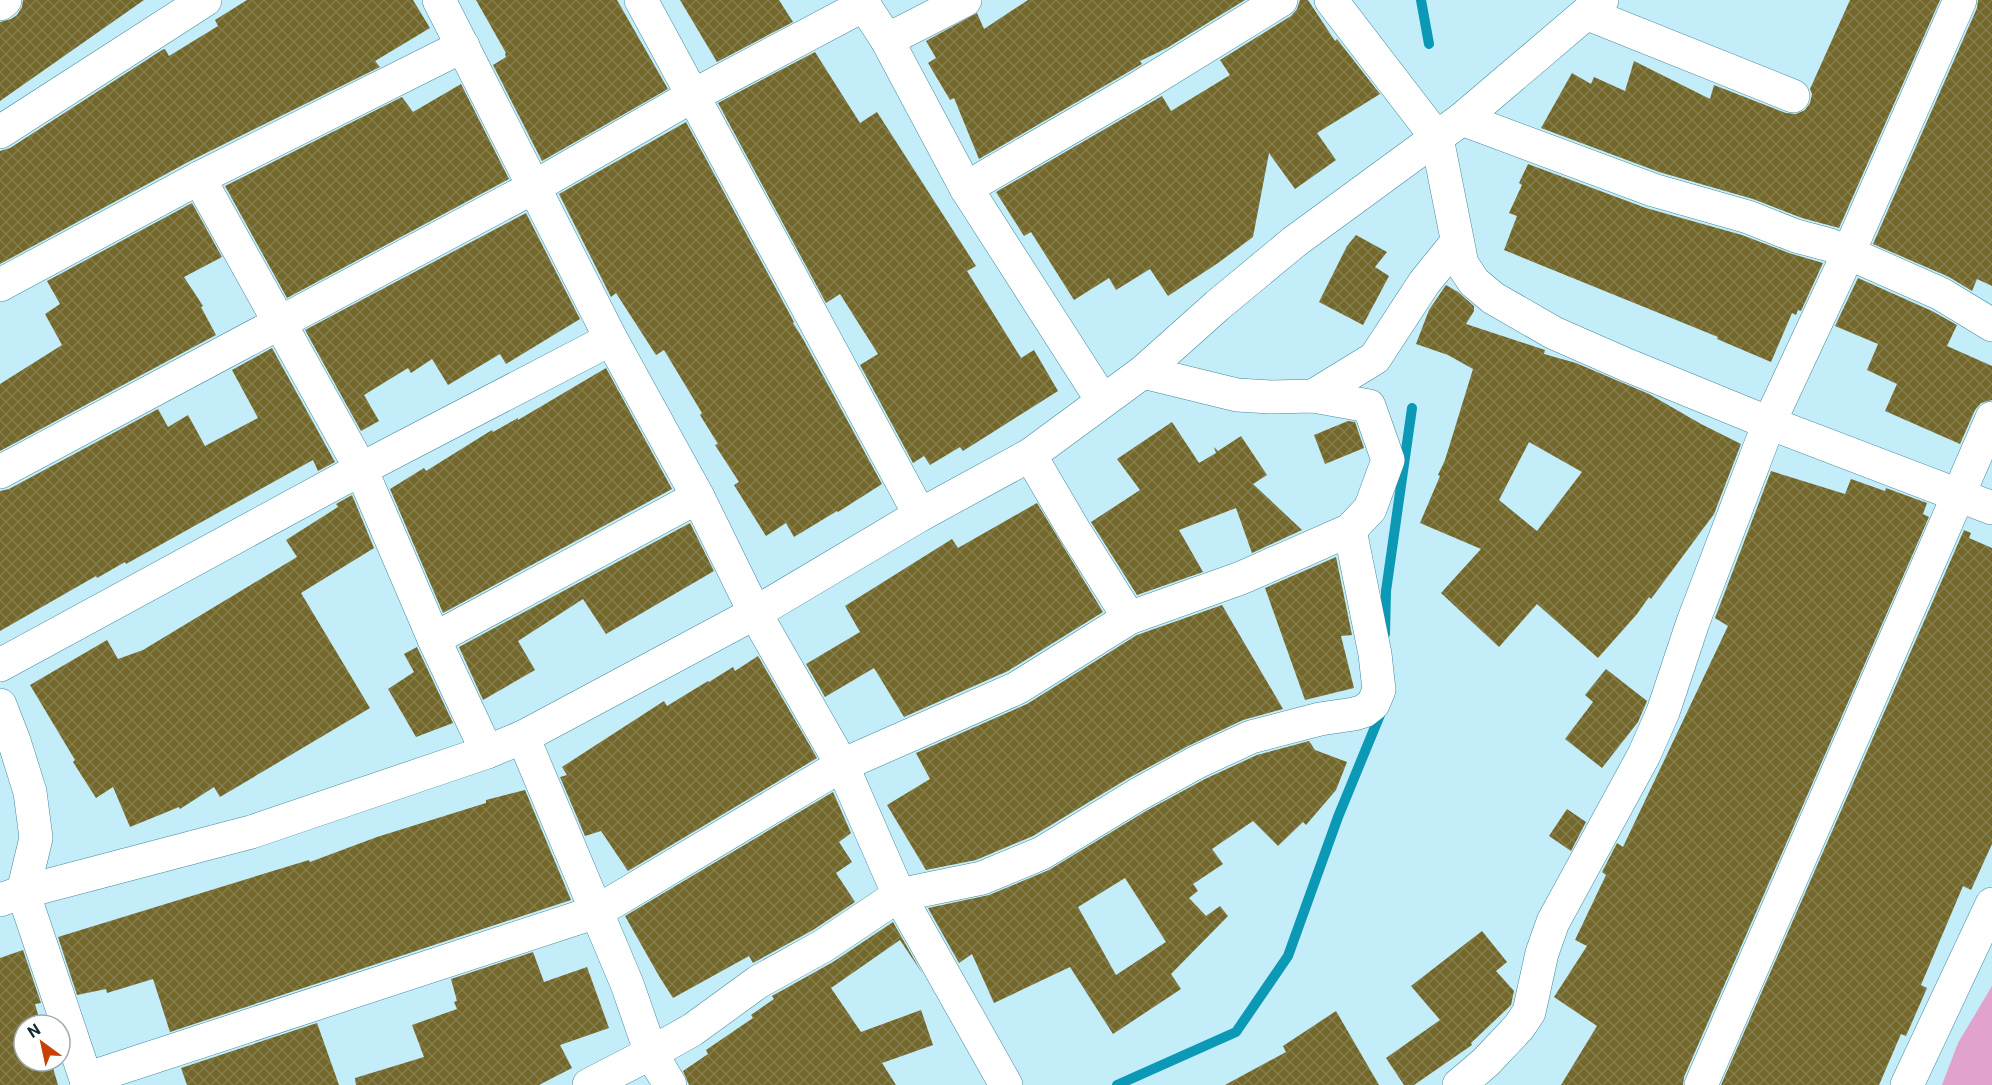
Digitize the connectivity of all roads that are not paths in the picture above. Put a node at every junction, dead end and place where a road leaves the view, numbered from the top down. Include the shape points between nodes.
1 (5, 0) edge
2 (205, 0) edge
3 (439, 0) edge
4 (641, 0) edge
5 (965, 0) edge
6 (1281, 0) edge
7 (1331, 0) edge
8 (1960, 0) edge
9 (862, 3) edge
10 (0, 4) edge
11 (1595, 7) edge
12 (887, 39) junction
13 (463, 46) junction
14 (694, 95) junction
15 (1793, 96) dead end
16 (1462, 119) junction
17 (0, 132) edge
18 (1437, 138) junction
19 (199, 178) junction
20 (534, 186) junction
21 (966, 188) junction
22 (1457, 242) junction
23 (1848, 254) junction
24 (0, 285) edge
25 (280, 323) junction
26 (1992, 325) edge
27 (611, 339) junction
28 (1143, 372) junction
29 (1313, 396) junction
30 (1102, 400) junction
31 (1992, 418) edge
32 (1769, 423) junction
33 (1030, 455) junction
34 (361, 469) junction
35 (0, 472) edge
36 (1958, 495) junction
37 (698, 497) junction
38 (1992, 508) edge
39 (920, 515) junction
40 (1350, 530) junction
41 (755, 613) junction
42 (1130, 618) junction
43 (434, 639) junction
44 (0, 665) edge
45 (0, 705) edge
46 (523, 737) junction
47 (487, 752) junction
48 (842, 765) junction
49 (899, 895) junction
50 (11, 896) edge
51 (1992, 904) edge
52 (596, 912) junction
53 (651, 1053) junction
54 (87, 1082) edge
55 (589, 1085) edge
56 (670, 1085) edge
57 (1006, 1085) edge
58 (1459, 1085) edge
59 (1701, 1085) edge
60 (1907, 1085) edge

1 - 10 street
2 - 17 street
3 - 13 street
4 - 14 street
5 - 12 street
6 - 21 street
7 - 18 street
8 - 23 street
9 - 12 street
9 - 14 street
11 - 15 street
11 - 16 street
12 - 21 street
13 - 19 street
13 - 20 street
14 - 20 street
14 - 39 street
16 - 18 street
16 - 23 street via 1653,190 1748,218
18 - 22 street
18 - 28 street via 1294,242
19 - 24 street
19 - 25 street
20 - 25 street
20 - 27 street
21 - 30 street
22 - 29 street via 1424,283 1375,358
22 - 32 street via 1462,264 1474,282 1493,298 1554,333
23 - 26 street via 1941,294
23 - 32 street
25 - 34 street
25 - 35 street
27 - 34 street
27 - 37 street
28 - 29 street via 1237,395
28 - 30 street
29 - 40 street via 1369,406 1388,459 1370,509
30 - 33 street
31 - 36 street
32 - 36 street
32 - 58 street via 1663,712 1644,755 1552,922 1529,1012 1486,1062
33 - 39 street
33 - 42 street
34 - 43 street
34 - 44 street
36 - 38 street
36 - 59 street
37 - 41 street
37 - 43 street
39 - 41 street
40 - 42 street via 1241,578
40 - 49 street via 1375,654 1379,690 1373,704 1354,714 1251,737 1177,773 1042,853 982,879
41 - 46 street
41 - 48 street
42 - 48 street via 1017,688
43 - 47 street
45 - 50 street via 30,792 36,838
46 - 47 street
46 - 52 street
47 - 50 street via 251,832
48 - 49 street
48 - 52 street
49 - 53 street
49 - 57 street
50 - 54 street
51 - 60 street
52 - 53 street
52 - 54 street
53 - 55 street
53 - 56 street

